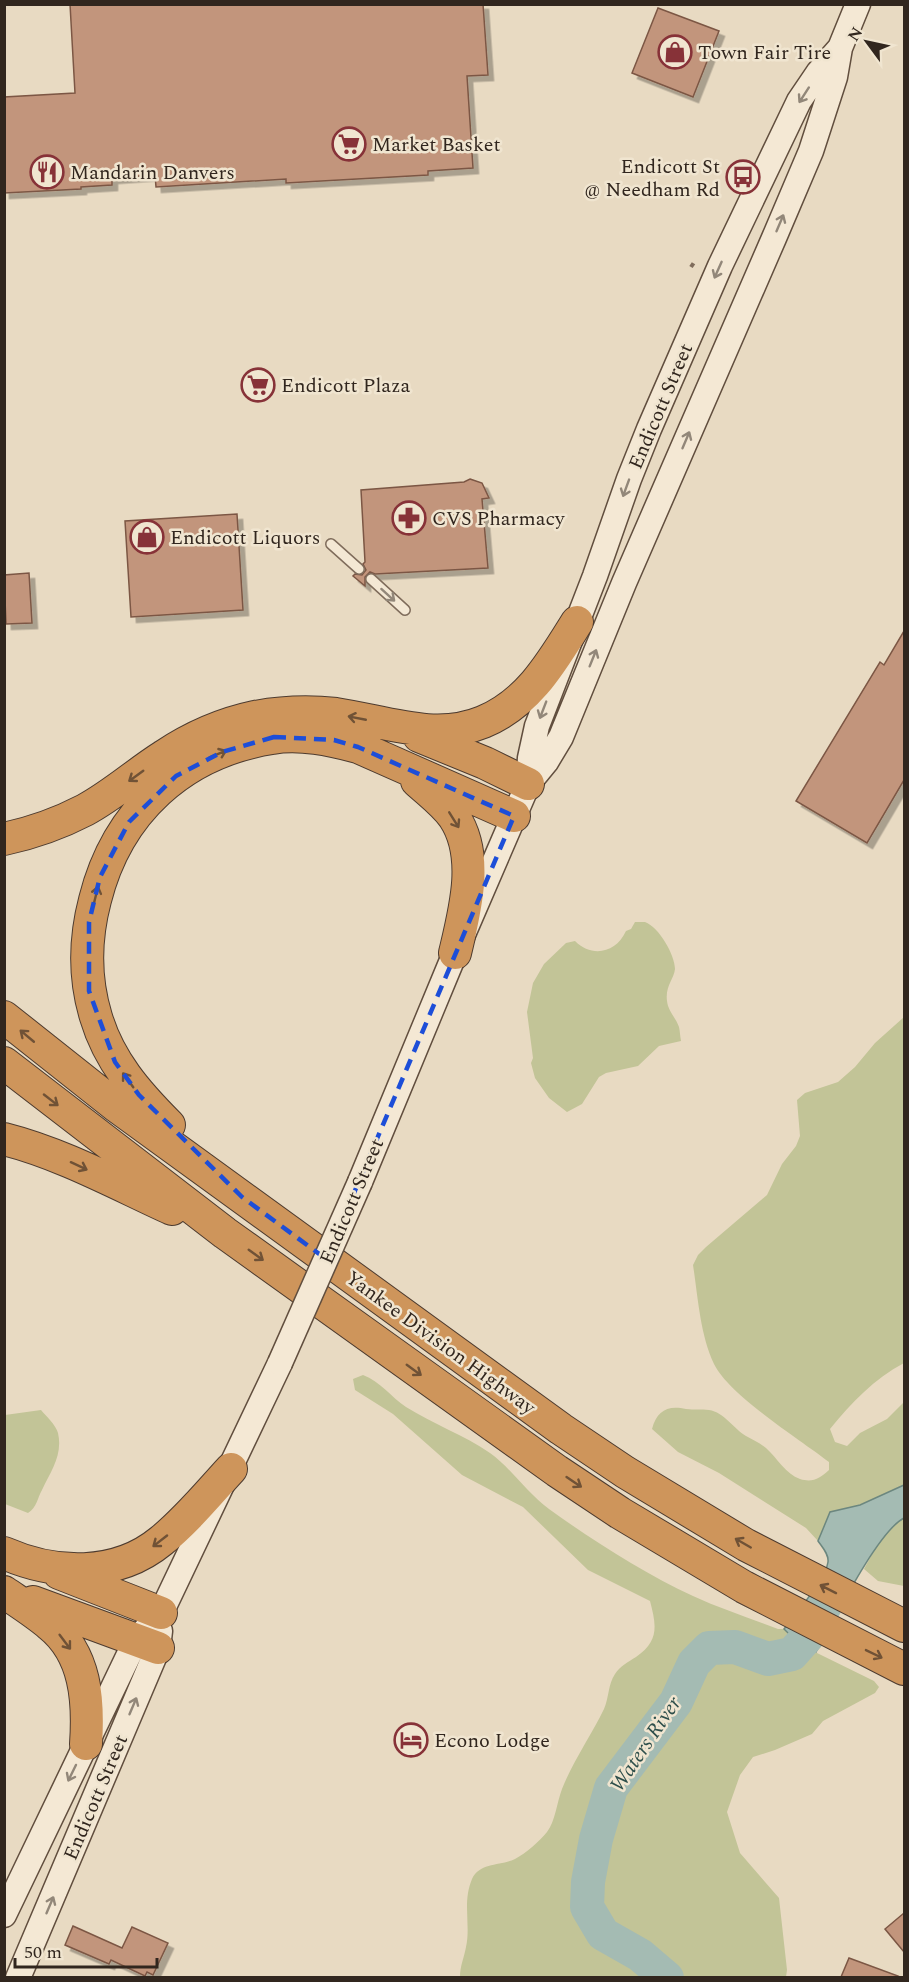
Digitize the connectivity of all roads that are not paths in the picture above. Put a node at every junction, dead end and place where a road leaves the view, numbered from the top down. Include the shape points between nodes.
1 (858, 4) edge
2 (840, 48) junction
3 (330, 544) dead end
4 (359, 569) dead end
5 (371, 579) dead end
6 (405, 610) dead end
7 (577, 622) junction
8 (391, 725) junction
9 (378, 756) junction
10 (528, 784) junction
11 (514, 816) junction
12 (4, 839) edge
13 (455, 953) junction
14 (4, 1017) edge
15 (4, 1064) edge
16 (4, 1138) edge
17 (242, 1197) junction
18 (225, 1233) junction
19 (231, 1469) junction
20 (4, 1553) edge
21 (43, 1567) junction
22 (4, 1592) edge
23 (161, 1613) junction
24 (904, 1626) edge
25 (147, 1644) junction
26 (904, 1668) edge
27 (86, 1744) junction
28 (4, 1915) edge
29 (18, 1977) edge

1 - 2 main road, Endicott Street
2 -> 7 main road, Endicott Street via 799,101 720,266 629,479
10 -> 2 main road, Endicott Street via 561,737 811,151 835,77
3 - 4 lane
5 -> 6 lane
7 - 8 highway via 546,671 507,710 457,730
7 -> 10 main road, Endicott Street via 537,726
8 - 10 highway
8 -> 12 highway via 308,712 280,712 226,724 164,755 85,810 28,834
9 - 11 highway
9 -> 13 highway via 438,799 461,832 466,852 467,897
17 -> 9 highway via 139,1095 107,1046 89,991 86,951 100,877 129,822 154,794 199,761 274,737 333,740
10 - 11 main road, Endicott Street
11 - 13 main road, Endicott Street
13 - 19 main road, Endicott Street, bridge via 360,1182
17 -> 14 highway, Yankee Division Highway via 115,1105
15 -> 18 highway, Yankee Division Highway
16 -> 18 highway via 61,1157
24 -> 17 highway, Yankee Division Highway via 794,1572 686,1510 561,1429
18 -> 26 highway, Yankee Division Highway via 566,1477 777,1605
19 -> 21 highway via 181,1523 140,1554 97,1568
19 - 23 main road, Endicott Street
20 - 21 highway
21 - 23 highway
22 - 25 highway
22 -> 27 highway via 51,1626 80,1665 88,1717
23 - 25 main road, Endicott Street
25 - 27 main road, Endicott Street
29 -> 25 main road, Endicott Street
27 -> 28 main road, Endicott Street

